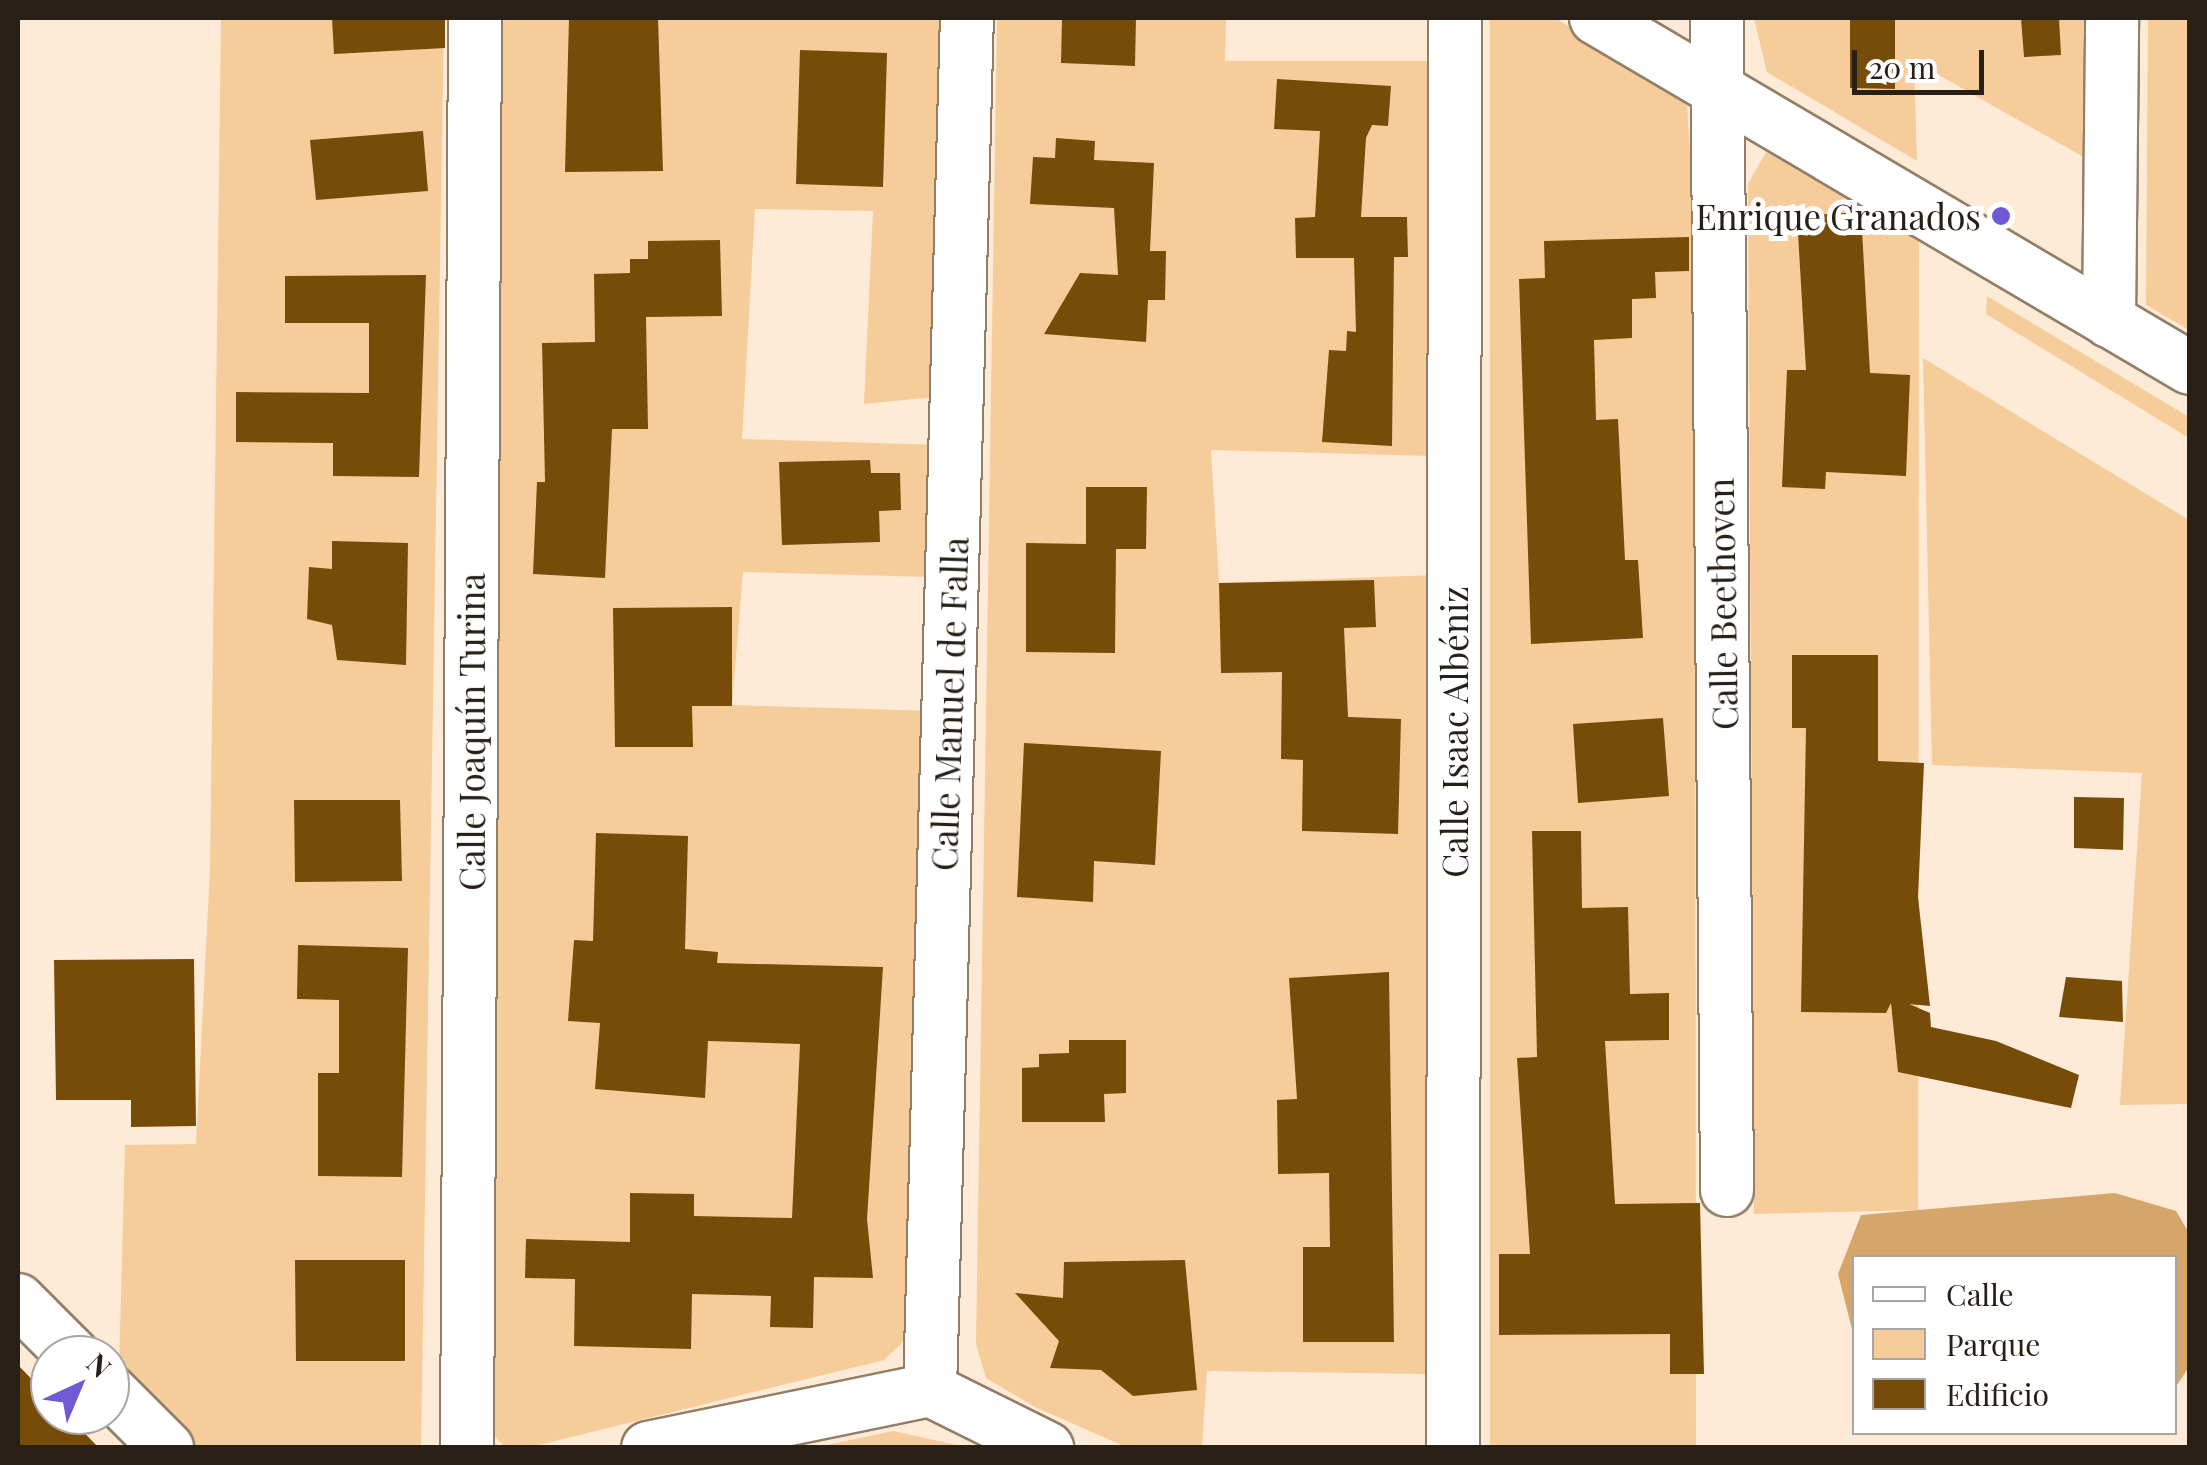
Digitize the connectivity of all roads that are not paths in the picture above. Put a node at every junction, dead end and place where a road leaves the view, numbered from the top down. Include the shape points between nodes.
1 (474, 18) edge
2 (967, 18) edge
3 (1455, 18) edge
4 (1596, 18) edge
5 (1718, 18) edge
6 (2112, 18) edge
7 (1717, 89) junction
8 (2109, 321) junction
9 (2190, 368) edge
10 (1727, 1190) dead end
11 (18, 1300) edge
12 (53, 1335) edge
13 (930, 1390) junction
14 (130, 1411) edge
15 (167, 1448) edge
16 (467, 1448) edge
17 (648, 1448) edge
18 (1047, 1448) edge
19 (1452, 1448) edge

1 - 16 street, Calle Joaquín Turina
2 - 13 street, Calle Manuel de Falla
3 - 19 street, Calle Isaac Albéniz
4 - 7 street
5 - 7 street, Calle Beethoven
6 - 8 street
7 - 8 street
7 - 10 street, Calle Beethoven
8 - 9 street
11 - 12 street
13 - 17 street
13 - 18 street
14 - 15 street

